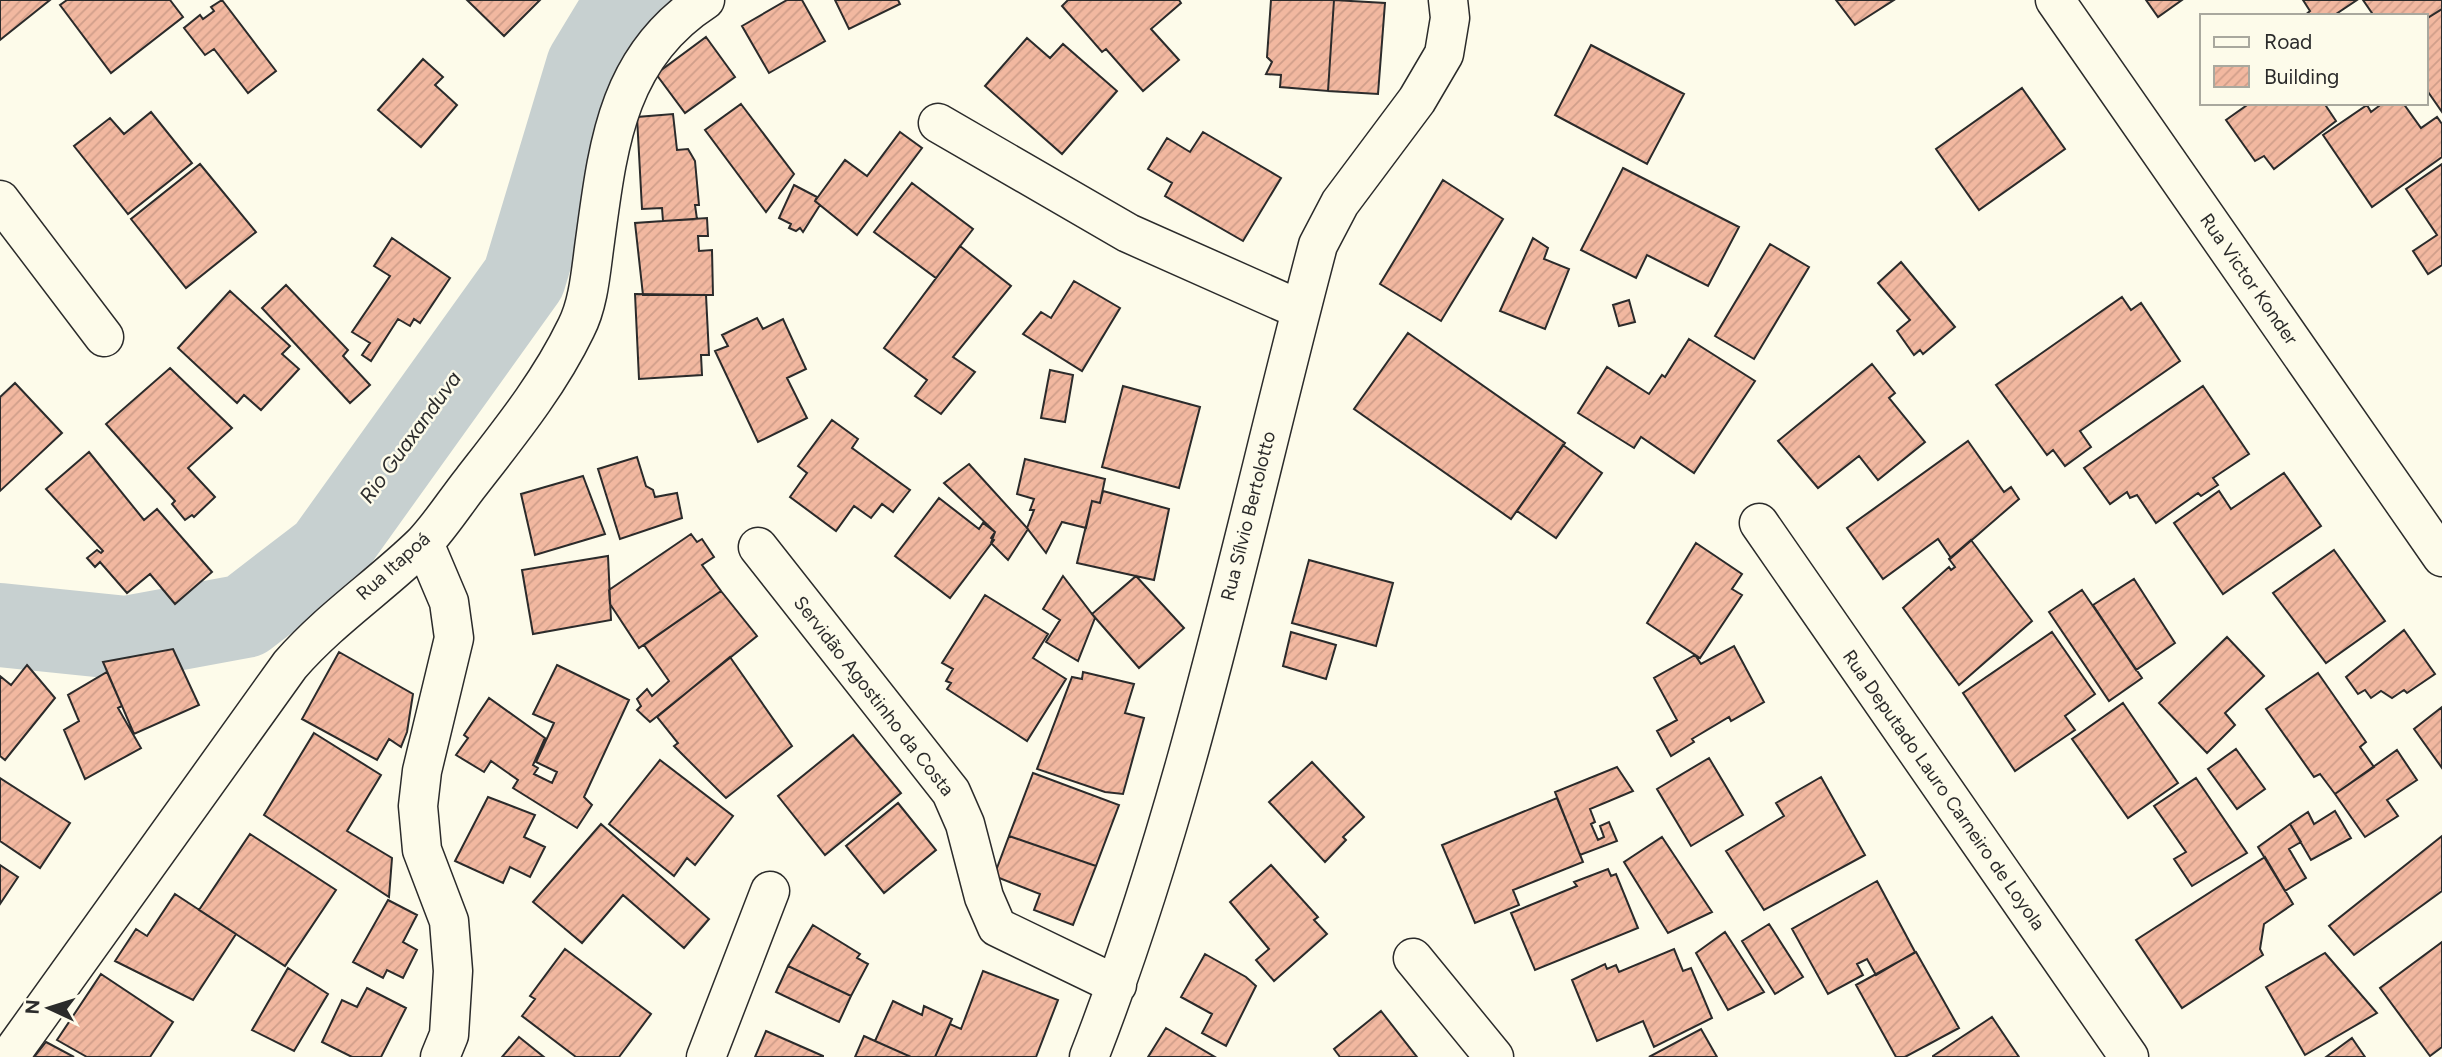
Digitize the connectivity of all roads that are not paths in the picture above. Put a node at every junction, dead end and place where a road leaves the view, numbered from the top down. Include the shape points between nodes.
1 (705, 0) edge
2 (1448, 0) edge
3 (2055, 0) edge
4 (938, 123) dead end
5 (0, 200) edge
6 (1300, 310) junction
7 (104, 337) dead end
8 (1759, 523) dead end
9 (424, 543) junction
10 (758, 547) dead end
11 (2442, 557) edge
12 (770, 891) dead end
13 (1413, 958) dead end
14 (1117, 985) junction
15 (9, 1057) edge
16 (440, 1057) edge
17 (706, 1057) edge
18 (1089, 1057) edge
19 (1494, 1057) edge
20 (2129, 1057) edge

1 - 9 street, Rua Itapoá via 684,14 639,65 620,110 607,156 590,279 578,326 514,427
2 - 6 street, Rua Sílvio Bertolotto via 1444,54 1417,100 1340,203 1318,245
3 - 11 street, Rua Victor Konder
4 - 6 street via 1128,233
5 - 7 street
6 - 14 street, Rua Sílvio Bertolotto via 1167,833
8 - 20 street, Rua Deputado Lauro Carneiro de Loyola
9 - 15 street, Rua Itapoá via 318,633 290,665
9 - 16 street via 449,603 454,638 418,806 422,850 449,921 453,971 449,1035
10 - 14 street, Servidão Agostinho da Costa via 951,792 997,927
12 - 17 street
13 - 19 street
14 - 18 street, Rua Sílvio Bertolotto

